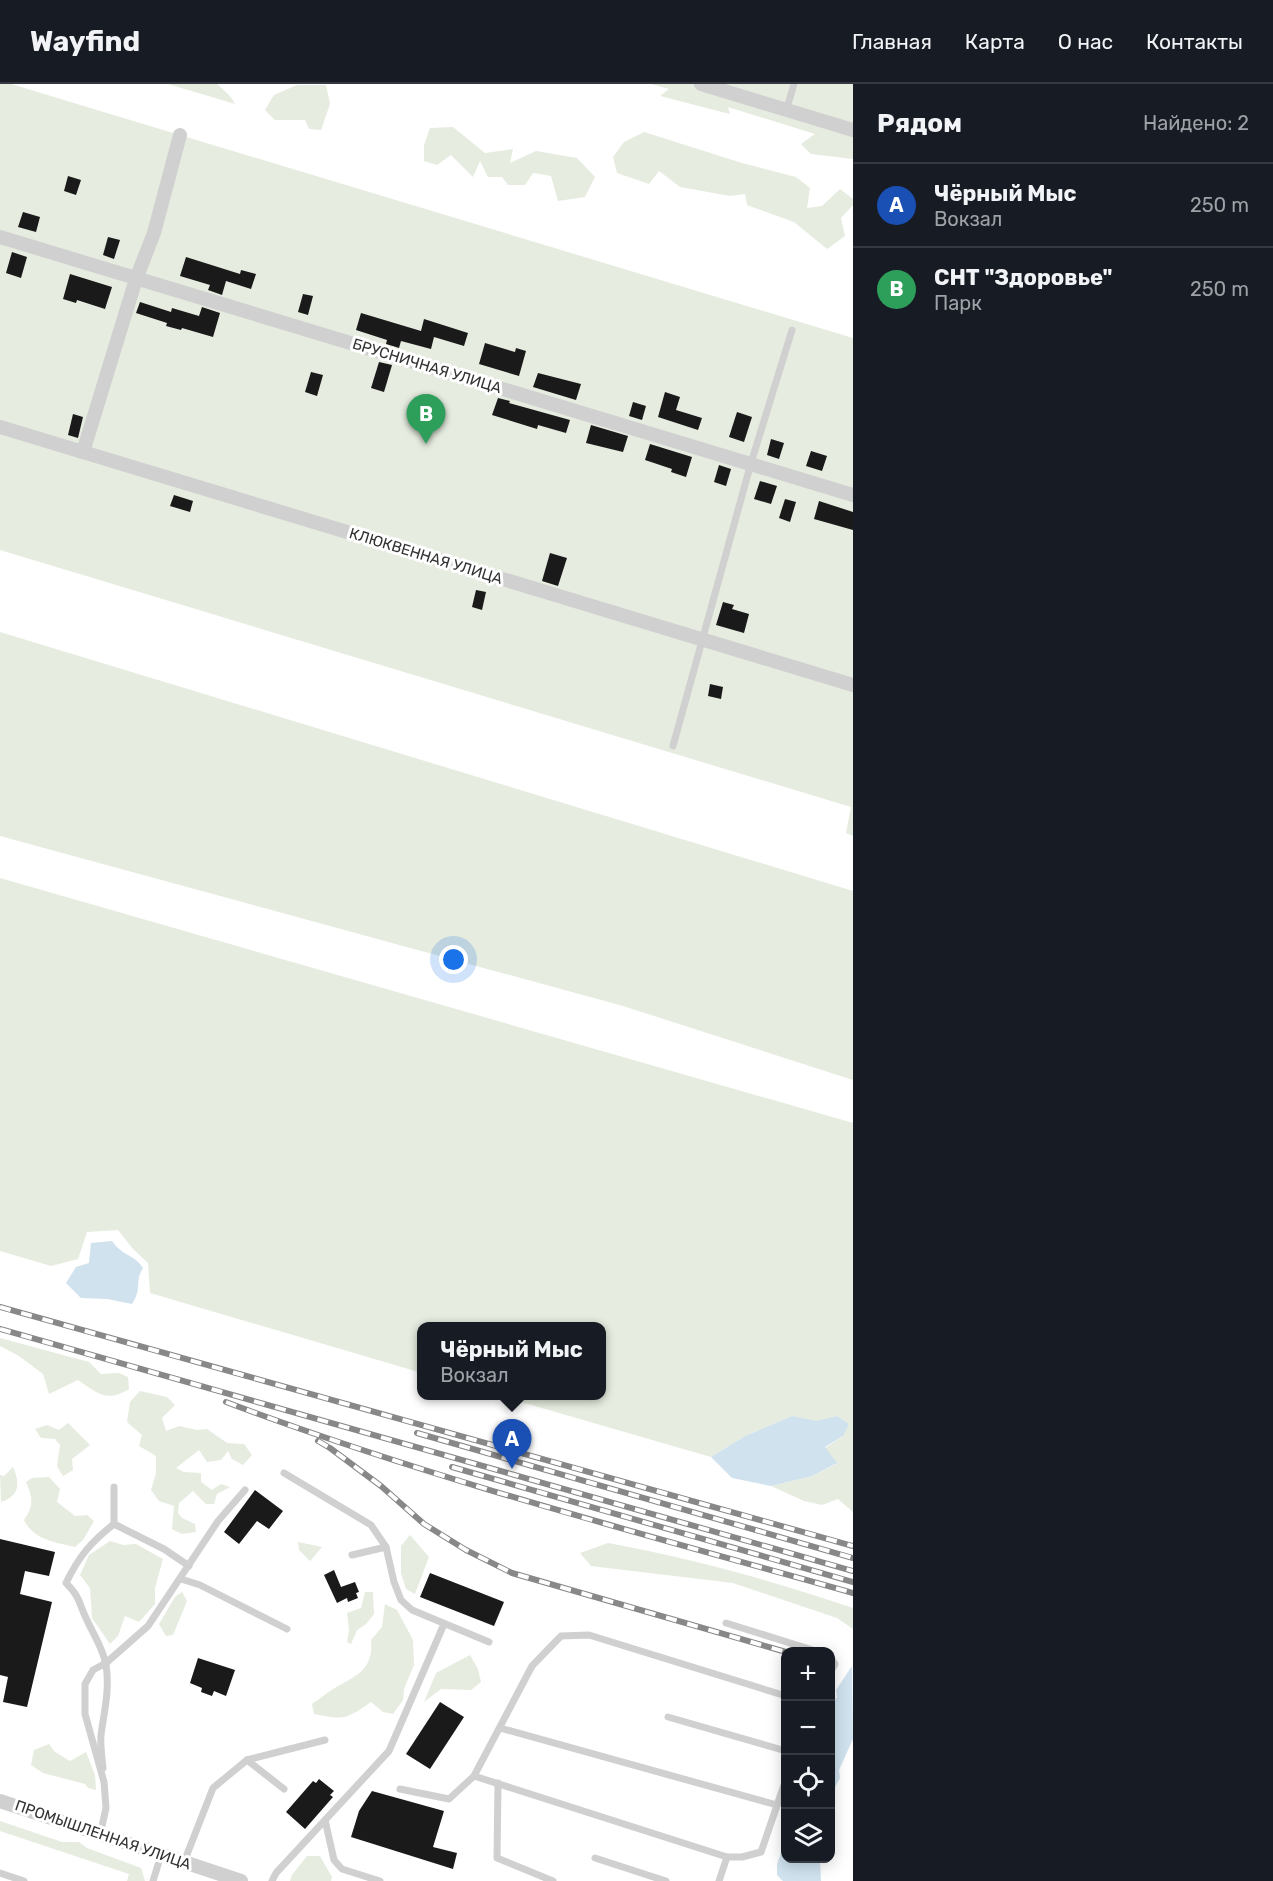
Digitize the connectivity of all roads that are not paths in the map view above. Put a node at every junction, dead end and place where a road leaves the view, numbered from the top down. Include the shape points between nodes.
1 (701, 84) edge
2 (794, 84) edge
3 (786, 111) junction
4 (853, 130) edge
5 (180, 135) dead end
6 (0, 237) edge
7 (136, 279) junction
8 (792, 330) dead end
9 (0, 427) edge
10 (83, 452) junction
11 (751, 463) junction
12 (853, 495) edge
13 (701, 640) junction
14 (853, 685) edge
15 (673, 746) dead end
16 (284, 1473) dead end
17 (114, 1487) dead end
18 (245, 1490) dead end
19 (114, 1524) junction
20 (386, 1547) junction
21 (352, 1555) dead end
22 (189, 1566) junction
23 (181, 1579) junction
24 (726, 1623) dead end
25 (444, 1624) junction
26 (287, 1629) dead end
27 (489, 1642) dead end
28 (803, 1647) edge
29 (106, 1663) junction
30 (781, 1694) edge
31 (668, 1717) dead end
32 (500, 1728) junction
33 (325, 1740) dead end
34 (781, 1750) edge
35 (247, 1760) junction
36 (474, 1776) junction
37 (104, 1782) junction
38 (498, 1783) junction
39 (284, 1789) dead end
40 (400, 1789) dead end
41 (781, 1793) edge
42 (0, 1801) edge
43 (777, 1805) junction
44 (325, 1820) junction
45 (100, 1834) junction
46 (161, 1855) junction
47 (727, 1857) junction
48 (595, 1858) dead end
49 (184, 1863) junction
50 (0, 1873) edge
51 (24, 1881) edge
52 (153, 1881) edge
53 (241, 1881) edge
54 (272, 1881) edge
55 (380, 1881) edge
56 (553, 1881) edge
57 (666, 1881) edge
58 (719, 1881) edge

1 - 3 street
2 - 3 lane
3 - 4 street
5 - 7 street via 154,233
6 - 7 street, БРУСНИЧНАЯ УЛИЦА
7 - 10 street
7 - 11 street, БРУСНИЧНАЯ УЛИЦА
8 - 11 lane
9 - 10 street, КЛЮКВЕННАЯ УЛИЦА
10 - 13 street, КЛЮКВЕННАЯ УЛИЦА
11 - 12 street, БРУСНИЧНАЯ УЛИЦА
11 - 13 lane
13 - 14 street, КЛЮКВЕННАЯ УЛИЦА
13 - 15 lane
16 - 20 lane via 371,1525
17 - 19 lane
18 - 22 lane via 218,1521
19 - 22 lane
19 - 29 lane via 92,1541 66,1583 78,1594
20 - 21 lane
20 - 25 lane via 401,1600 412,1610
22 - 23 lane
23 - 26 lane
23 - 29 lane via 148,1626
24 - 28 lane
25 - 27 lane
25 - 44 lane via 389,1751
29 - 37 lane via 106,1709 101,1737
29 - 37 lane via 93,1670 86,1684 85,1714
30 - 32 lane via 589,1635 561,1636 532,1666
31 - 34 lane
32 - 36 lane
32 - 43 lane
33 - 35 lane
35 - 39 lane
35 - 49 lane via 213,1788
36 - 38 lane
36 - 40 lane via 449,1799
37 - 45 lane via 106,1808
38 - 47 lane
38 - 56 lane via 497,1858
41 - 43 lane
42 - 45 street, ПРОМЫШЛЕННАЯ УЛИЦА
43 - 47 lane via 761,1852
44 - 54 lane
44 - 55 lane via 334,1860 342,1869
45 - 46 street, ПРОМЫШЛЕННАЯ УЛИЦА
46 - 49 street, ПРОМЫШЛЕННАЯ УЛИЦА
46 - 52 lane
47 - 58 lane
48 - 57 lane
49 - 53 street, ПРОМЫШЛЕННАЯ УЛИЦА
50 - 51 lane

